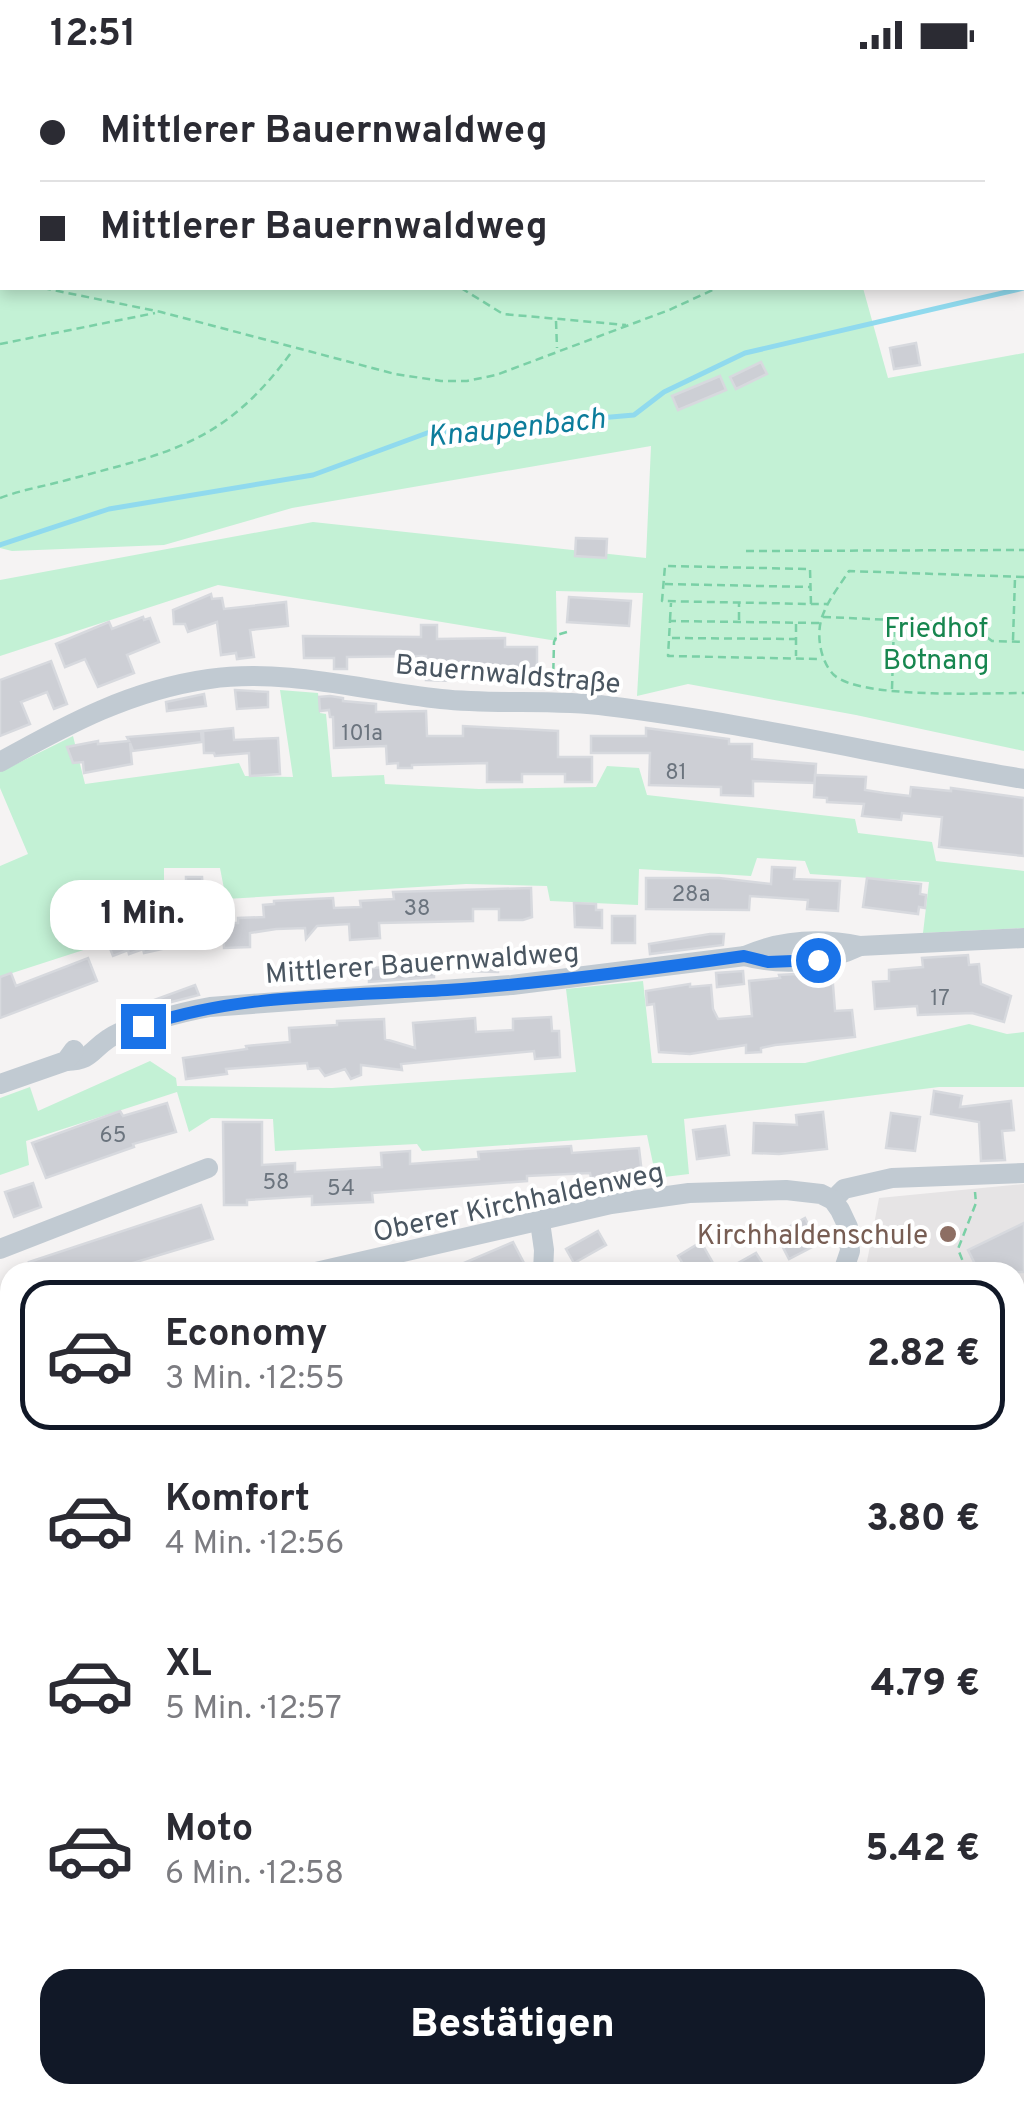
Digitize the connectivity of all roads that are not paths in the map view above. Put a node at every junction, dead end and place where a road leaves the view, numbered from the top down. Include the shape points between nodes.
1 (0, 762) edge
2 (1024, 780) edge
3 (1024, 938) edge
4 (0, 1084) edge
5 (208, 1168) dead end
6 (1024, 1174) edge
7 (833, 1200) junction
8 (540, 1222) junction
9 (0, 1249) edge
10 (361, 1262) edge
11 (543, 1262) edge
12 (846, 1262) edge

1 - 2 street, Bauernwaldstraße via 126,698 212,678 284,676 445,700 610,706
3 - 4 street, Mittlerer Bauernwaldweg via 860,946 840,956 788,952 768,962 744,956 512,985 210,1007 107,1039 93,1055
5 - 9 street
6 - 7 street via 860,1182
7 - 8 street, Oberer Kirchhaldenweg via 811,1191 689,1193
7 - 12 street via 848,1227
8 - 10 street, Oberer Kirchhaldenweg
8 - 11 street

